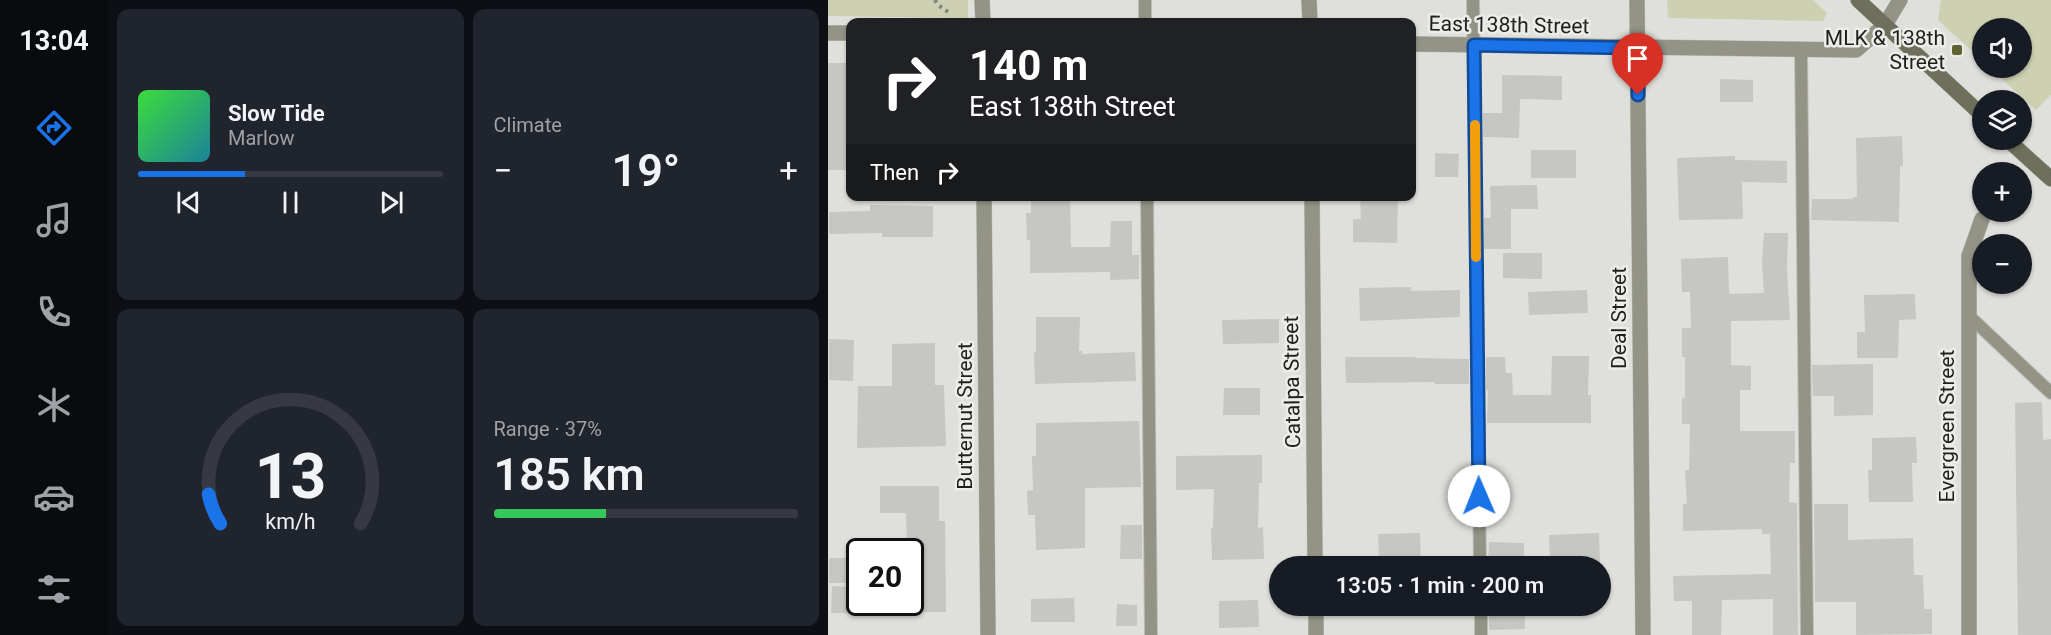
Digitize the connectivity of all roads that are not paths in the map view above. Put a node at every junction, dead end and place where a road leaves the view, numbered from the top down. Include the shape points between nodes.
1 (982, 0) edge
2 (1145, 0) edge
3 (1310, 0) edge
4 (1473, 0) edge
5 (1636, 0) edge
6 (1858, 0) edge
7 (1900, 0) edge
8 (983, 18) edge
9 (1145, 18) edge
10 (1310, 18) edge
11 (1885, 25) junction
12 (828, 33) edge
13 (846, 33) edge
14 (1416, 44) edge
15 (1474, 45) junction
16 (1638, 48) junction
17 (1802, 50) junction
18 (1972, 106) edge
19 (2019, 150) edge
20 (2051, 179) edge
21 (984, 201) edge
22 (1147, 201) edge
23 (1312, 201) edge
24 (1981, 222) edge
25 (1968, 315) junction
26 (2051, 393) edge
27 (1315, 556) edge
28 (1480, 556) edge
29 (1316, 616) edge
30 (1481, 616) edge
31 (988, 635) edge
32 (1151, 635) edge
33 (1316, 635) edge
34 (1481, 635) edge
35 (1643, 635) edge
36 (1807, 635) edge
37 (1969, 635) edge

1 - 8 street
2 - 9 lane
3 - 10 street
4 - 15 lane
5 - 16 street, Deal Street
6 - 11 main road
7 - 11 street, East 138th Street
11 - 17 street, East 138th Street via 1856,50
11 - 18 main road
12 - 13 street
14 - 15 street, East 138th Street
15 - 16 street, East 138th Street
15 - 28 lane
16 - 17 street, East 138th Street
16 - 35 street, Deal Street
17 - 36 lane
19 - 20 main road
21 - 31 street, Butternut Street
22 - 32 lane
23 - 27 street, Catalpa Street
24 - 25 street, Evergreen Street via 1969,256
25 - 26 lane
25 - 37 street, Evergreen Street
29 - 33 street
30 - 34 lane

